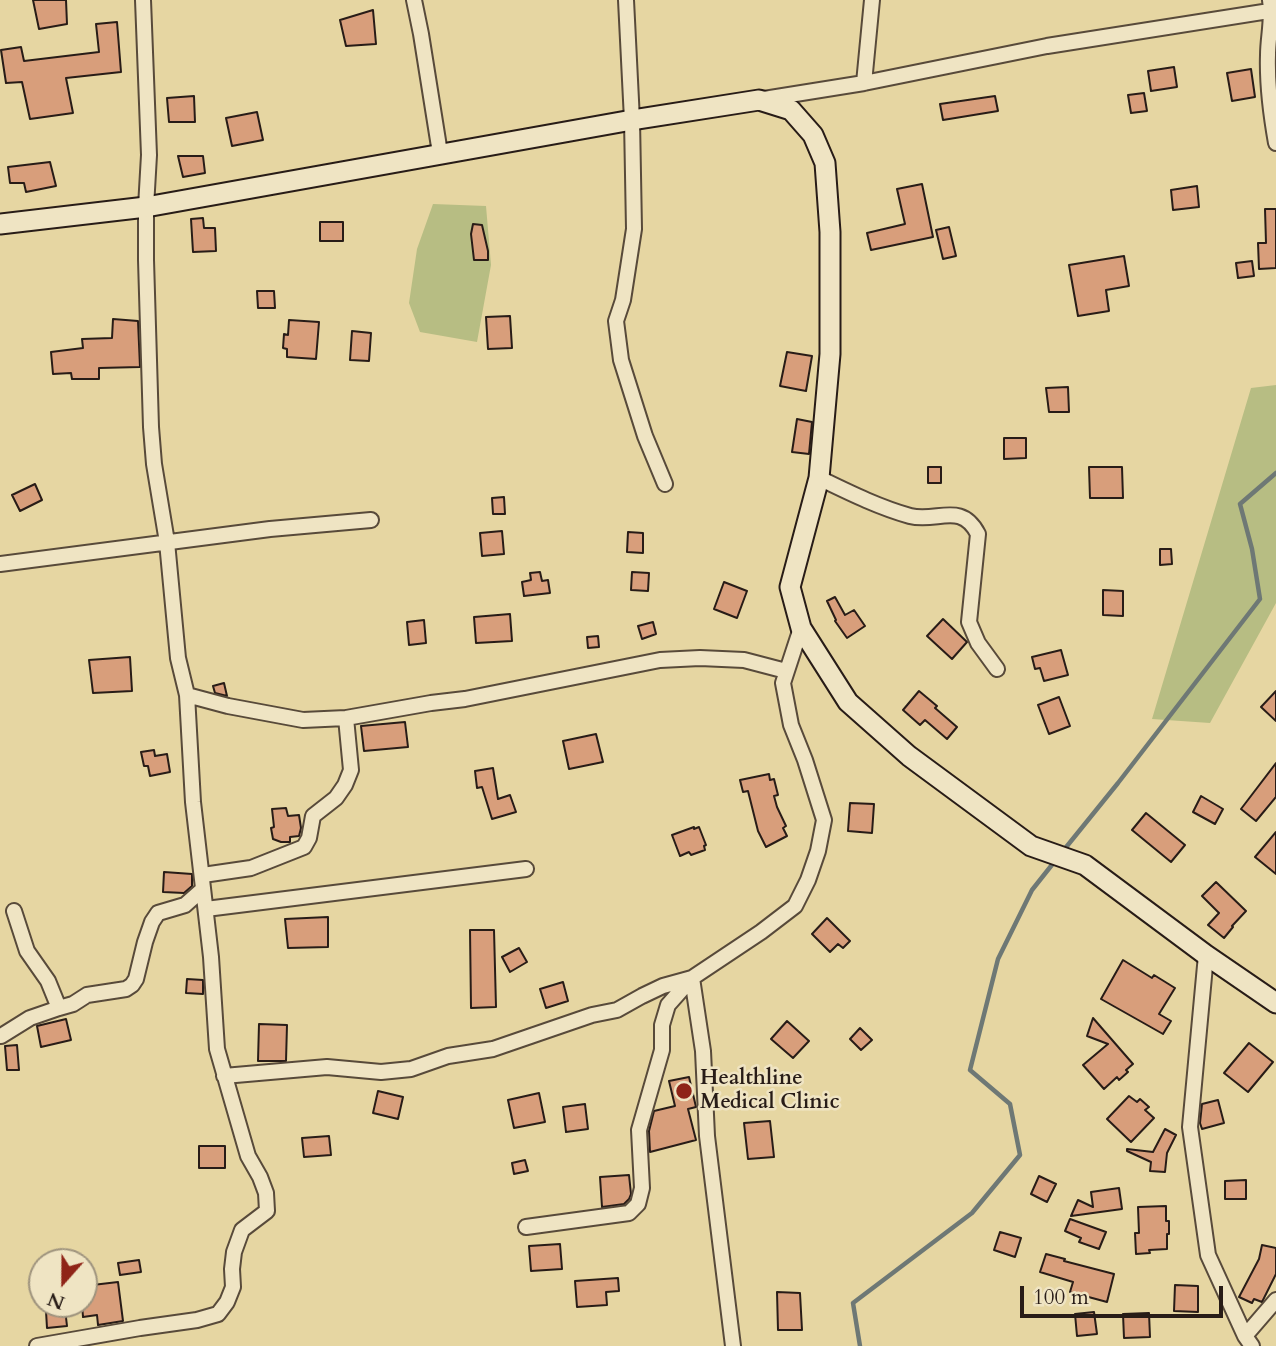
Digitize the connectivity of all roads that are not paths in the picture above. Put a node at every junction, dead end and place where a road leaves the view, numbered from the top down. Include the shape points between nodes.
1 (143, 0) edge
2 (414, 0) edge
3 (626, 0) edge
4 (872, 0) edge
5 (1272, 7) edge
6 (864, 83) junction
7 (759, 100) junction
8 (632, 120) junction
9 (1276, 144) edge
10 (440, 153) junction
11 (146, 206) junction
12 (0, 224) edge
13 (819, 478) junction
14 (665, 484) dead end
15 (371, 520) dead end
16 (167, 542) junction
17 (0, 564) edge
18 (800, 628) junction
19 (997, 669) dead end
20 (786, 671) junction
21 (187, 695) junction
22 (346, 718) junction
23 (526, 869) dead end
24 (203, 882) junction
25 (206, 909) junction
26 (14, 911) dead end
27 (1206, 955) junction
28 (692, 978) junction
29 (1276, 1003) edge
30 (59, 1007) junction
31 (1, 1036) edge
32 (224, 1076) junction
33 (526, 1227) dead end
34 (1276, 1300) edge
35 (1248, 1341) edge
36 (37, 1346) edge
37 (733, 1346) edge

1 - 11 street via 149,155
2 - 10 street
3 - 8 street
4 - 6 street
5 - 6 street
5 - 9 street via 1268,55
6 - 7 street
7 - 8 main road
7 - 13 main road via 791,110 813,135 825,163 830,354
8 - 10 main road
8 - 14 street via 634,229 624,300 616,321 621,360
10 - 11 main road
11 - 12 main road
11 - 16 street via 151,427
13 - 18 main road via 790,587
13 - 19 street via 913,517 958,516 971,521 978,534 969,622
15 - 16 street
16 - 17 street
16 - 21 street via 178,658
18 - 20 street
18 - 27 main road via 848,702 909,756 1031,846 1085,865
20 - 22 street via 744,660 660,660
20 - 28 street via 783,683 791,725 824,820 818,851 795,905
21 - 22 street via 303,720
21 - 24 street
22 - 24 street via 351,770 336,798 313,816 304,846
23 - 25 street
24 - 25 street
24 - 30 street via 185,905 158,913 132,985
25 - 32 street via 217,1049
26 - 30 street via 27,951
27 - 29 main road
27 - 35 street via 1190,1127 1208,1255
28 - 32 street via 663,986 617,1010 411,1069 327,1068
28 - 33 street via 668,1005 662,1025 662,1050 639,1130 642,1188 638,1205 629,1213
28 - 37 street
30 - 31 street
32 - 36 street via 248,1156 266,1193 268,1211 242,1230 227,1302 218,1314 197,1320
34 - 35 street

